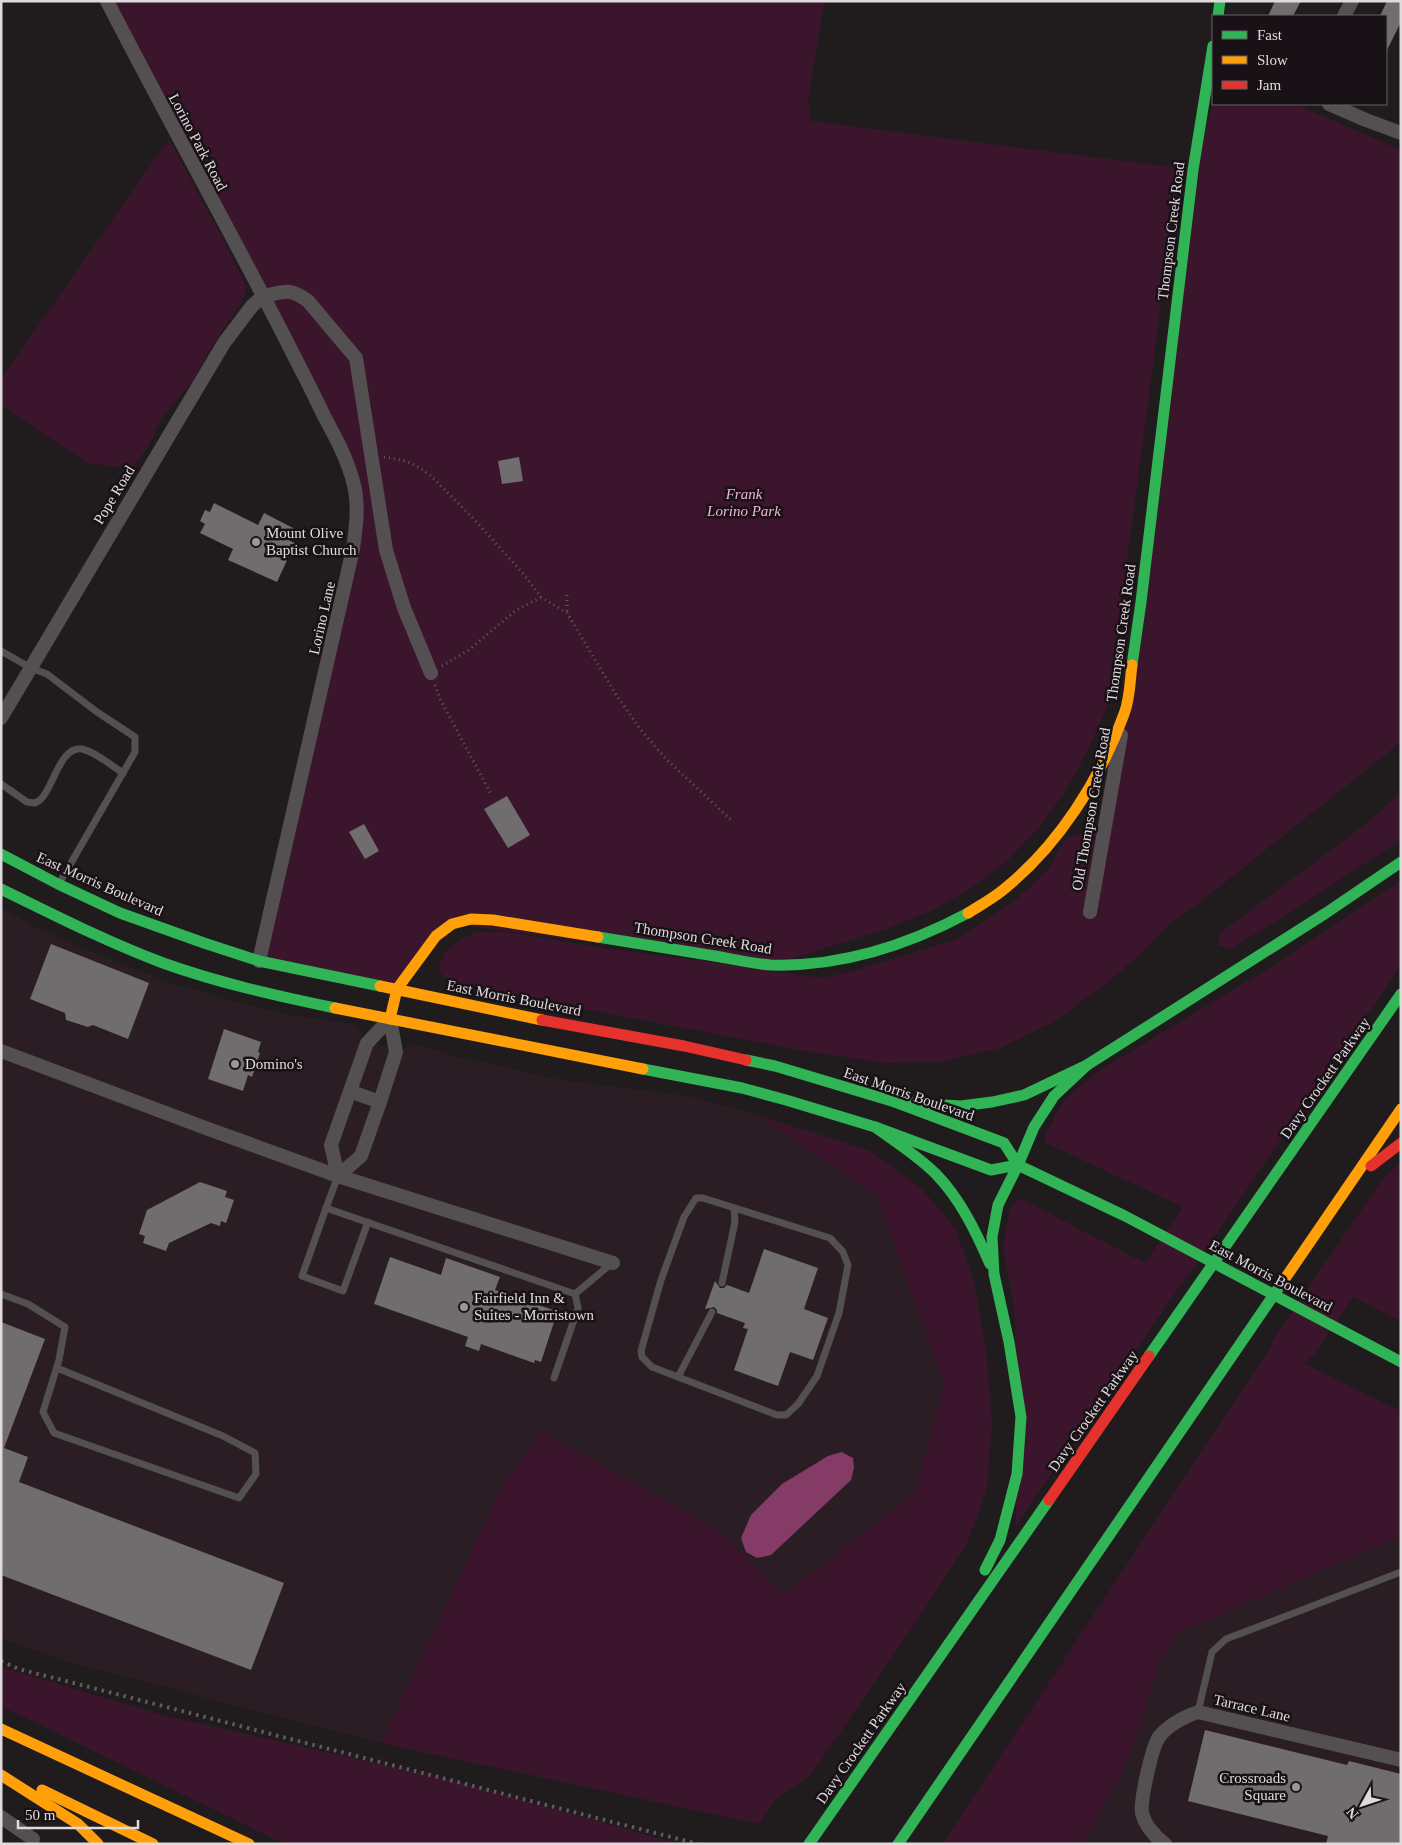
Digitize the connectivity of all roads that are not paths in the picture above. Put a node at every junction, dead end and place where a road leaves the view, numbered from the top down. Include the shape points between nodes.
1 (107, 1) edge
2 (1220, 1) edge
3 (1352, 1) edge
4 (1218, 15) edge
5 (1345, 15) edge
6 (1212, 52) edge
7 (1331, 105) edge
8 (1401, 134) edge
9 (263, 296) junction
10 (1, 651) edge
11 (31, 668) junction
12 (431, 674) road end
13 (1125, 712) junction
14 (1, 718) edge
15 (123, 773) junction
16 (1, 784) edge
17 (1, 854) edge
18 (1401, 862) edge
19 (58, 884) junction
20 (1, 889) edge
21 (1090, 912) dead end
22 (259, 961) junction
23 (397, 989) junction
24 (1401, 994) edge
25 (390, 1019) junction
26 (1, 1051) edge
27 (1087, 1065) junction
28 (352, 1092) junction
29 (380, 1102) junction
30 (895, 1102) junction
31 (1401, 1109) edge
32 (875, 1127) junction
33 (1401, 1143) edge
34 (1018, 1165) junction
35 (338, 1176) junction
36 (1350, 1184) junction
37 (326, 1208) junction
38 (734, 1208) junction
39 (368, 1222) junction
40 (613, 1263) joint
41 (994, 1274) junction
42 (722, 1284) dead end
43 (1, 1294) edge
44 (575, 1294) junction
45 (712, 1312) dead end
46 (1401, 1362) edge
47 (57, 1368) junction
48 (678, 1377) junction
49 (554, 1378) dead end
50 (1401, 1572) edge
51 (938, 1658) junction
52 (1198, 1712) junction
53 (1, 1729) edge
54 (1401, 1760) edge
55 (1, 1770) edge
56 (1, 1775) edge
57 (1, 1817) edge
58 (33, 1839) dead end
59 (98, 1844) edge
60 (153, 1844) edge
61 (249, 1844) edge
62 (810, 1844) edge
63 (898, 1844) edge
64 (1165, 1844) edge

1 - 9 street, Lorino Park Road
2 - 4 main road
3 - 5 street
6 - 13 main road, Thompson Creek Road via 1193,170
7 - 8 street
9 - 11 street, Pope Road via 224,343
9 - 12 street via 290,291 299,294 356,358 386,550 404,608
9 - 22 street, Lorino Lane via 346,461 354,488 356,521 341,608
10 - 11 lane
11 - 14 street, Pope Road
11 - 15 lane via 47,674 135,737 135,752
13 - 21 street, Old Thompson Creek Road
13 - 23 main road, Thompson Creek Road via 1096,775 1050,843 1002,891 939,928 850,958 824,963 770,965 470,919 452,924 436,936
15 - 16 lane via 81,749 65,757 42,798 34,803 27,802
15 - 19 lane
17 - 19 main road, East Morris Boulevard
18 - 27 main road
19 - 22 main road, East Morris Boulevard via 120,913
20 - 25 main road via 104,939 198,975 264,993
22 - 23 main road, East Morris Boulevard
23 - 25 main road
23 - 30 main road, East Morris Boulevard via 749,1060
24 - 51 main road, Davy Crockett Parkway
25 - 28 street via 368,1043
25 - 29 street via 396,1052
25 - 32 main road via 742,1088
26 - 35 street
27 - 30 main road via 1007,1100 961,1106
27 - 34 main road via 1054,1096 1034,1127
28 - 29 street
28 - 35 street via 331,1145
29 - 35 street via 361,1156
30 - 34 main road, East Morris Boulevard via 1004,1143
31 - 36 main road
32 - 34 main road via 991,1170
32 - 41 main road via 909,1151 948,1188 979,1238
33 - 36 main road
34 - 41 main road via 998,1205 992,1237
34 - 46 main road, East Morris Boulevard via 1163,1236
35 - 37 lane
35 - 40 street
36 - 63 main road
37 - 39 lane
37 - 39 lane via 302,1276 344,1291
38 - 42 lane
38 - 48 lane via 696,1198 684,1216 661,1280 642,1357 652,1367
38 - 48 lane via 830,1238 843,1252 848,1265 839,1313 817,1376 798,1404 786,1415 777,1415
39 - 44 lane
40 - 44 lane
41 - 51 main road via 1022,1417 1017,1474 1000,1540
43 - 47 lane via 28,1304 65,1327
44 - 49 lane via 578,1308
45 - 48 lane
47 - 47 lane via 43,1412 54,1433 239,1498 256,1474 255,1453 223,1436
50 - 52 lane via 1226,1639 1212,1652
51 - 62 main road, Davy Crockett Parkway
52 - 54 street, Tarrace Lane
52 - 64 street, Tarrace Lane via 1170,1726 1159,1738 1151,1759 1142,1814 1148,1827
53 - 61 main road
55 - 60 main road
56 - 59 main road via 78,1824
57 - 58 street

